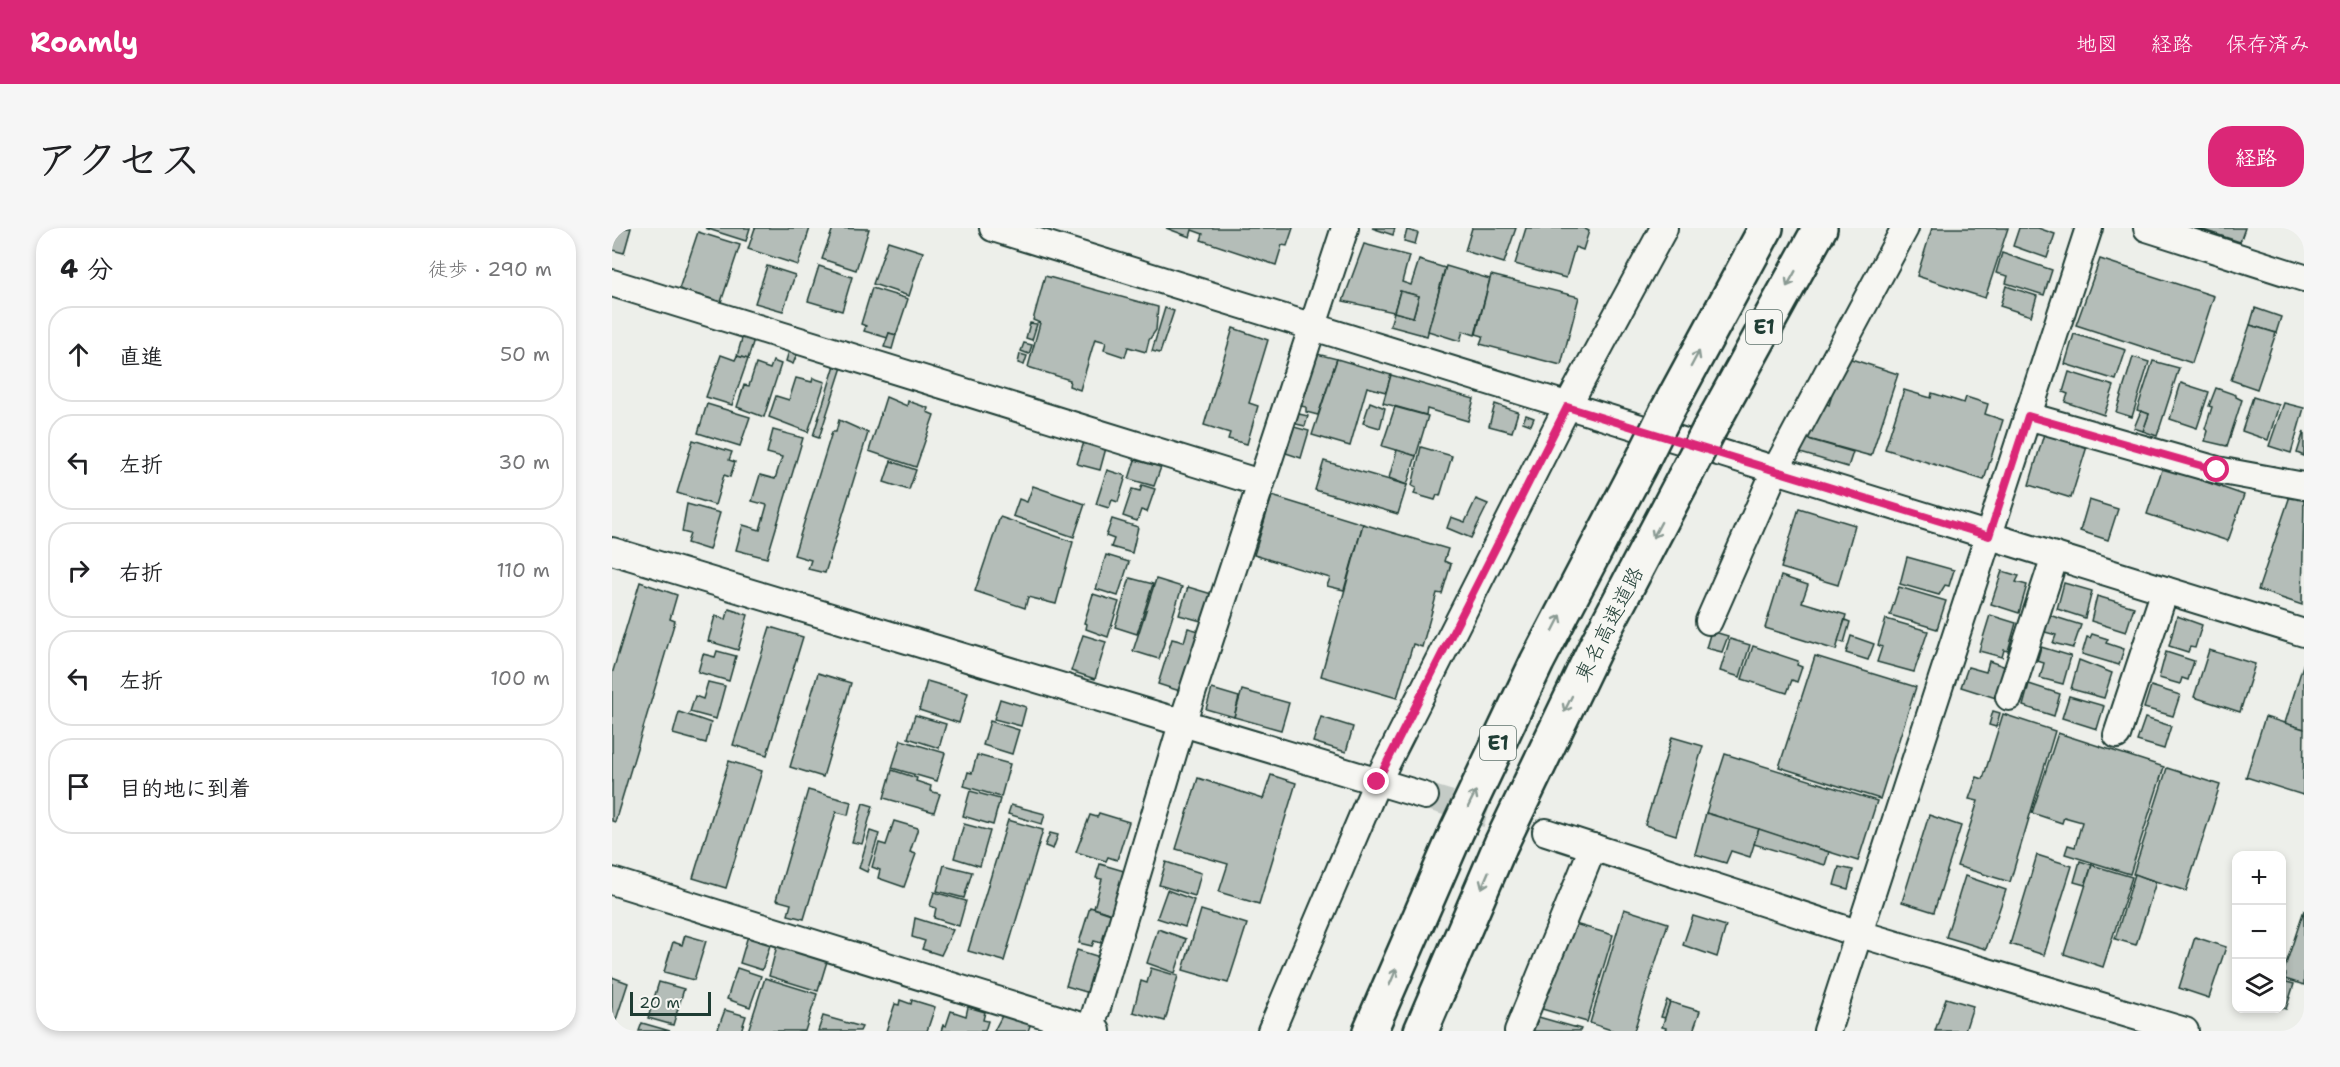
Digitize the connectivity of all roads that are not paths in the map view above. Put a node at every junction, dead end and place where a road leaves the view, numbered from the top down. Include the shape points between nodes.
1 (993, 228) edge
2 (1345, 228) edge
3 (1664, 228) edge
4 (1766, 228) edge
5 (1820, 228) edge
6 (1905, 228) edge
7 (2089, 228) edge
8 (2147, 228) edge
9 (2304, 278) edge
10 (612, 283) edge
11 (1313, 326) junction
12 (1567, 407) junction
13 (2028, 416) junction
14 (1775, 471) junction
15 (1260, 483) junction
16 (2304, 486) edge
17 (1989, 536) junction
18 (612, 551) edge
19 (2055, 556) junction
20 (2165, 590) junction
21 (1709, 621) dead end
22 (2304, 633) edge
23 (2009, 697) dead end
24 (1182, 724) junction
25 (2117, 735) dead end
26 (1377, 782) junction
27 (1425, 796) tunnel mouth
28 (1546, 832) tunnel mouth
29 (1593, 847) junction
30 (612, 881) edge
31 (1857, 933) junction
32 (1093, 1030) edge
33 (1271, 1031) edge
34 (1370, 1031) edge
35 (1421, 1031) edge
36 (1518, 1031) edge
37 (1827, 1031) edge
38 (2185, 1031) edge

1 - 11 street
2 - 11 street
3 - 12 street
34 -> 4 highway, E1, bridge via 1456,831 1537,662
5 -> 35 highway, 東名高速道路 / E1, bridge via 1596,646 1506,834
6 - 14 street
7 - 13 street
8 - 9 street
10 - 15 street
11 - 12 street
11 - 15 street
12 - 14 street
12 - 26 street
13 - 16 street via 2217,470
13 - 17 street
14 - 17 street
14 - 21 street
15 - 24 street
17 - 19 street
17 - 31 street
18 - 24 street
19 - 20 street
19 - 23 street
20 - 22 street
20 - 25 street
24 - 26 street
24 - 32 street
26 - 27 street
26 - 33 street
28 - 29 street
29 - 31 street
29 - 36 street
30 - 32 street
31 - 37 street
31 - 38 street

